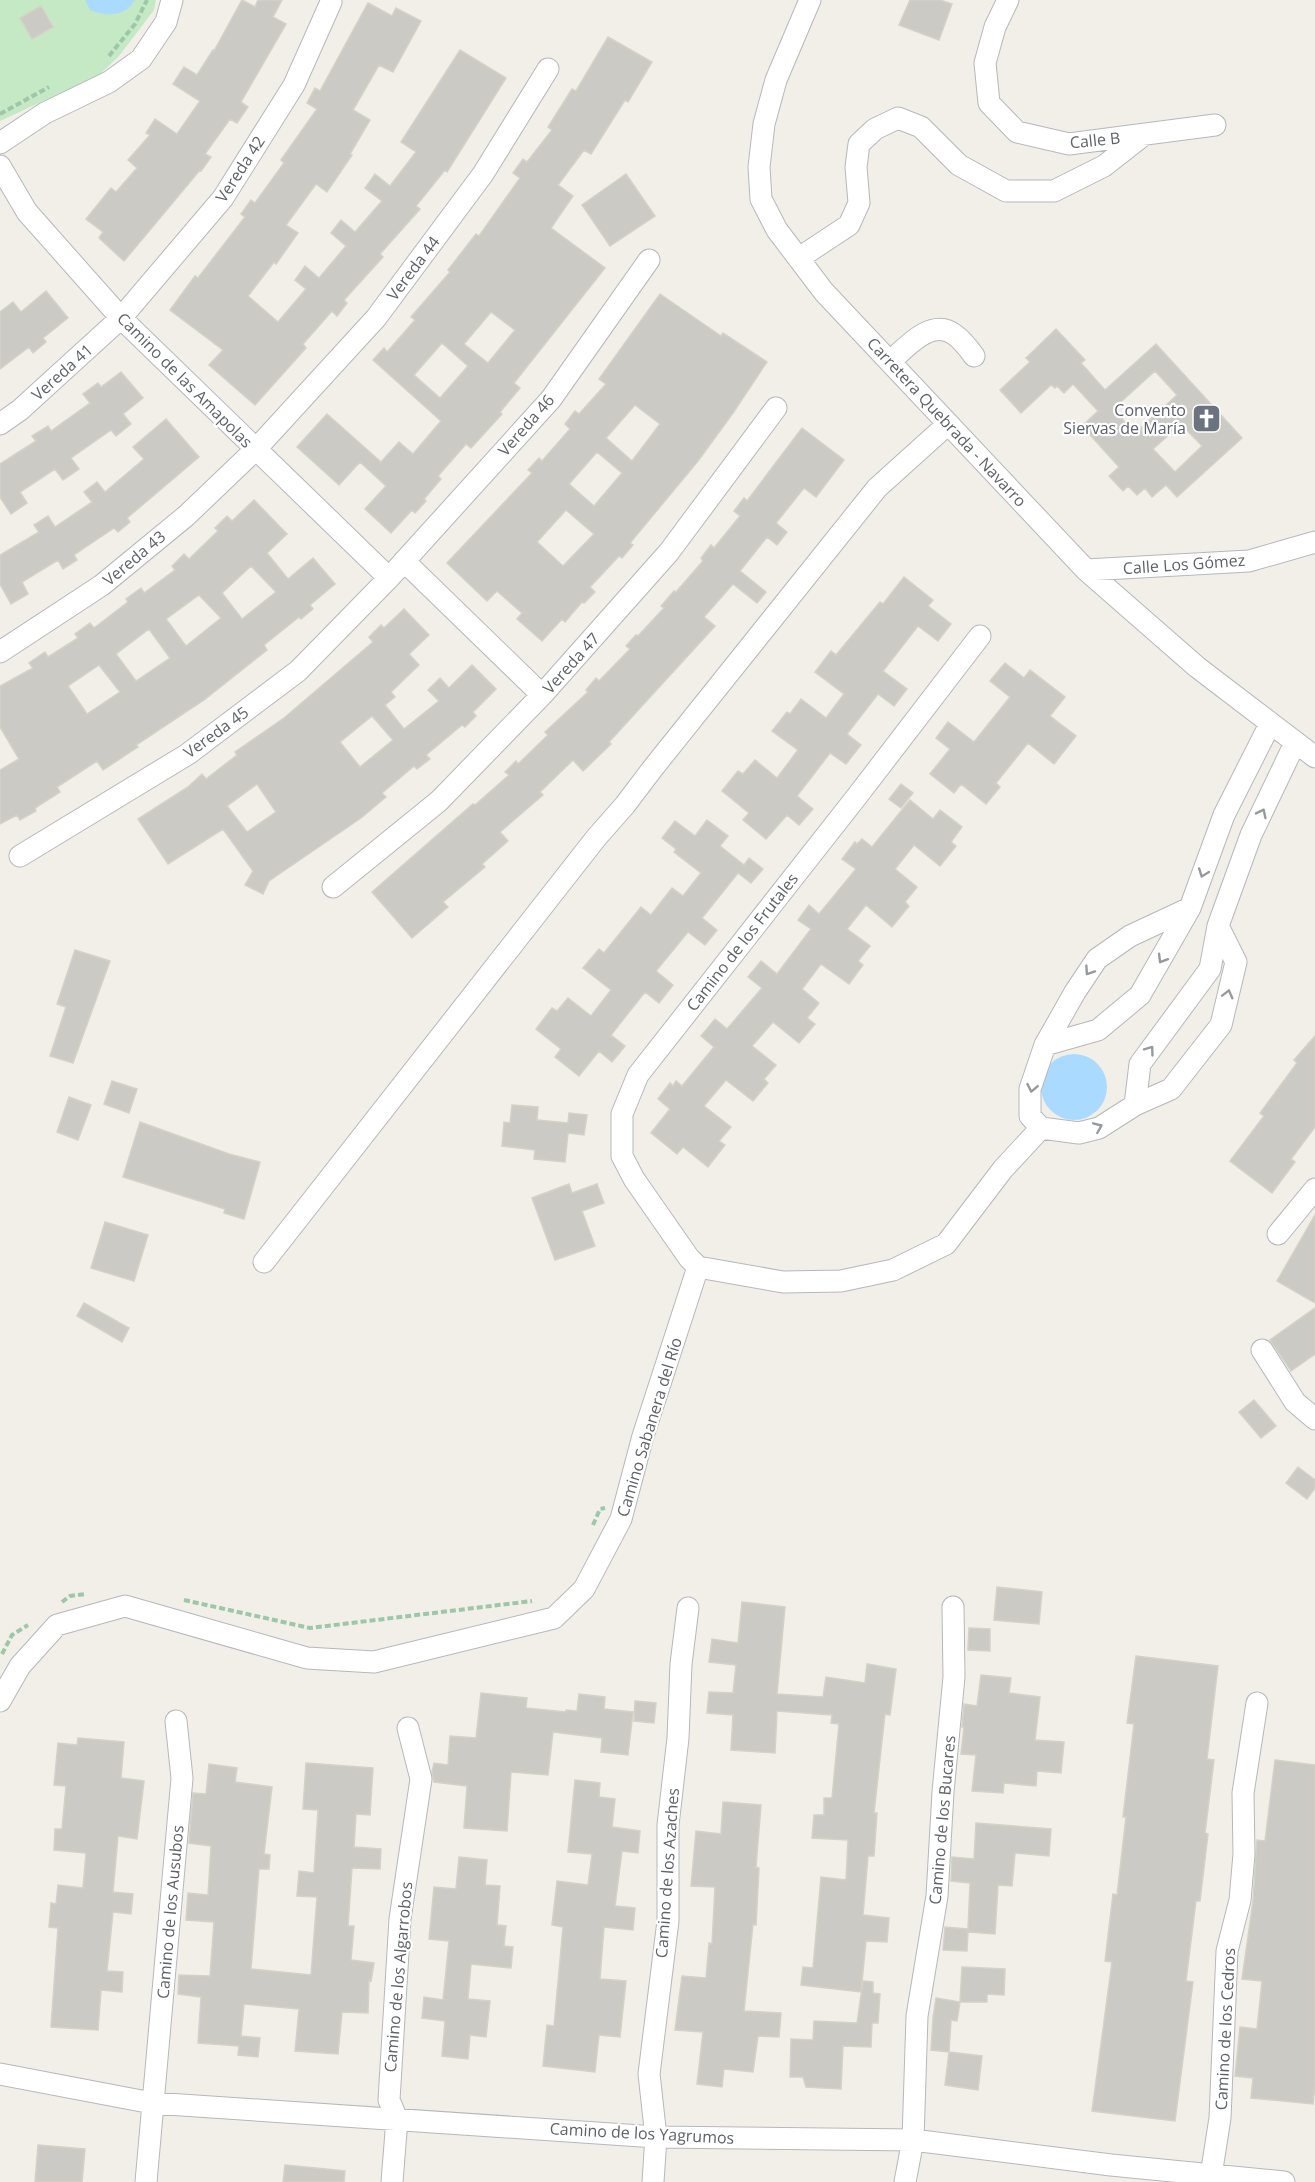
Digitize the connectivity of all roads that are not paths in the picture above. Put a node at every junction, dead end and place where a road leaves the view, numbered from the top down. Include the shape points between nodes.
1 (172, 0) edge
2 (810, 0) edge
3 (1008, 0) edge
4 (332, 2) dead end
5 (548, 69) dead end
6 (1215, 125) dead end
7 (1145, 134) junction
8 (0, 143) edge
9 (0, 166) edge
10 (799, 258) junction
11 (649, 260) dead end
12 (121, 318) junction
13 (975, 356) dead end
14 (890, 362) junction
15 (776, 408) dead end
16 (0, 424) edge
17 (948, 424) junction
18 (256, 449) junction
19 (1315, 542) edge
20 (404, 561) junction
21 (1086, 570) junction
22 (388, 578) junction
23 (980, 636) dead end
24 (0, 652) edge
25 (542, 695) junction
26 (1270, 724) junction
27 (1295, 743) junction
28 (1315, 757) edge
29 (20, 856) dead end
30 (333, 887) dead end
31 (1190, 908) junction
32 (1218, 926) junction
33 (1045, 1045) junction
34 (1136, 1105) junction
35 (1041, 1128) junction
36 (1315, 1189) edge
37 (1278, 1234) dead end
38 (264, 1262) dead end
39 (698, 1267) junction
40 (1262, 1350) dead end
41 (1315, 1419) edge
42 (953, 1607) dead end
43 (688, 1608) dead end
44 (0, 1701) edge
45 (1257, 1703) dead end
46 (176, 1721) dead end
47 (408, 1728) dead end
48 (0, 2074) edge
49 (152, 2103) junction
50 (398, 2119) junction
51 (656, 2137) junction
52 (913, 2140) junction
53 (1211, 2179) edge
54 (146, 2182) edge
55 (392, 2182) edge
56 (653, 2182) edge
57 (905, 2182) edge
58 (1284, 2182) edge

1 - 8 street via 166,22 141,59 109,82 45,113
2 - 10 street, Carretera Quebrada - Navarro via 776,80 764,124 759,167 761,199 777,230
3 - 7 street, Calle B via 985,63 989,103 1017,132 1069,144
4 - 12 street, Vereda 42 via 294,85 223,198
5 - 18 street, Vereda 44 via 483,174 376,318
6 - 7 street, Calle B
7 - 10 street via 1104,166 1054,191 1006,191 959,165 921,127 898,118 875,129 859,144 859,203 849,225
9 - 12 street, Camino de las Amapolas via 27,212
10 - 14 street, Carretera Quebrada - Navarro via 824,292
11 - 20 street, Vereda 46 via 550,399
12 - 16 street, Vereda 41
12 - 18 street, Camino de las Amapolas
13 - 14 street via 944,329 920,337
14 - 17 street, Carretera Quebrada - Navarro
15 - 25 street, Vereda 47 via 669,552
17 - 21 street, Carretera Quebrada - Navarro
17 - 38 street via 877,488
18 - 22 street, Camino de las Amapolas
18 - 24 street, Vereda 43 via 186,516 102,585
19 - 21 street, Calle Los Gómez via 1249,561
20 - 22 street, Vereda 46
20 - 25 street
21 - 26 street, Carretera Quebrada - Navarro via 1197,667
22 - 29 street, Vereda 45 via 298,671 188,754
23 - 39 street, Camino de los Frutales via 638,1075 622,1114 622,1156 634,1179
25 - 30 street, Vereda 47 via 439,801
26 - 27 street, Carretera Quebrada - Navarro
26 -> 31 street via 1224,815
27 - 28 street, Carretera Quebrada - Navarro
32 -> 27 street via 1251,836
31 -> 33 street via 1130,936 1097,959
31 -> 33 street via 1140,995 1098,1030
34 -> 32 street via 1140,1064 1210,969
34 -> 32 street via 1171,1089 1221,1025 1236,962
33 -> 35 street via 1030,1089 1030,1116
35 -> 34 street via 1079,1134 1099,1128
35 - 39 street via 1003,1169 946,1244 893,1270 841,1281 783,1282
36 - 37 street
39 - 44 street, Camino Sabanera del Río via 643,1436 621,1519 584,1589 554,1618 374,1662 307,1659 125,1606 57,1625 20,1666
40 - 41 street via 1295,1402
42 - 52 street, Camino de los Bucares via 954,1677 937,1896 917,2016
43 - 51 street, Camino de los Azaches via 668,1825 668,1921 649,2074
45 - 53 street, Camino de los Cedros via 1243,1793 1240,1900 1227,1951 1220,2118
46 - 49 street, Camino de los Ausubos via 182,1778
47 - 50 street, Camino de los Algarrobos via 421,1779 400,1918 389,2100
48 - 49 street, Camino de los Yagrumos
49 - 50 street, Camino de los Yagrumos
49 - 54 street, Camino de los Ausubos
50 - 51 street, Camino de los Yagrumos
50 - 55 street
51 - 52 street, Camino de los Yagrumos
51 - 56 street
52 - 53 street, Camino de los Yagrumos
52 - 57 street, Camino de los Bucares
53 - 58 street, Camino de los Yagrumos

